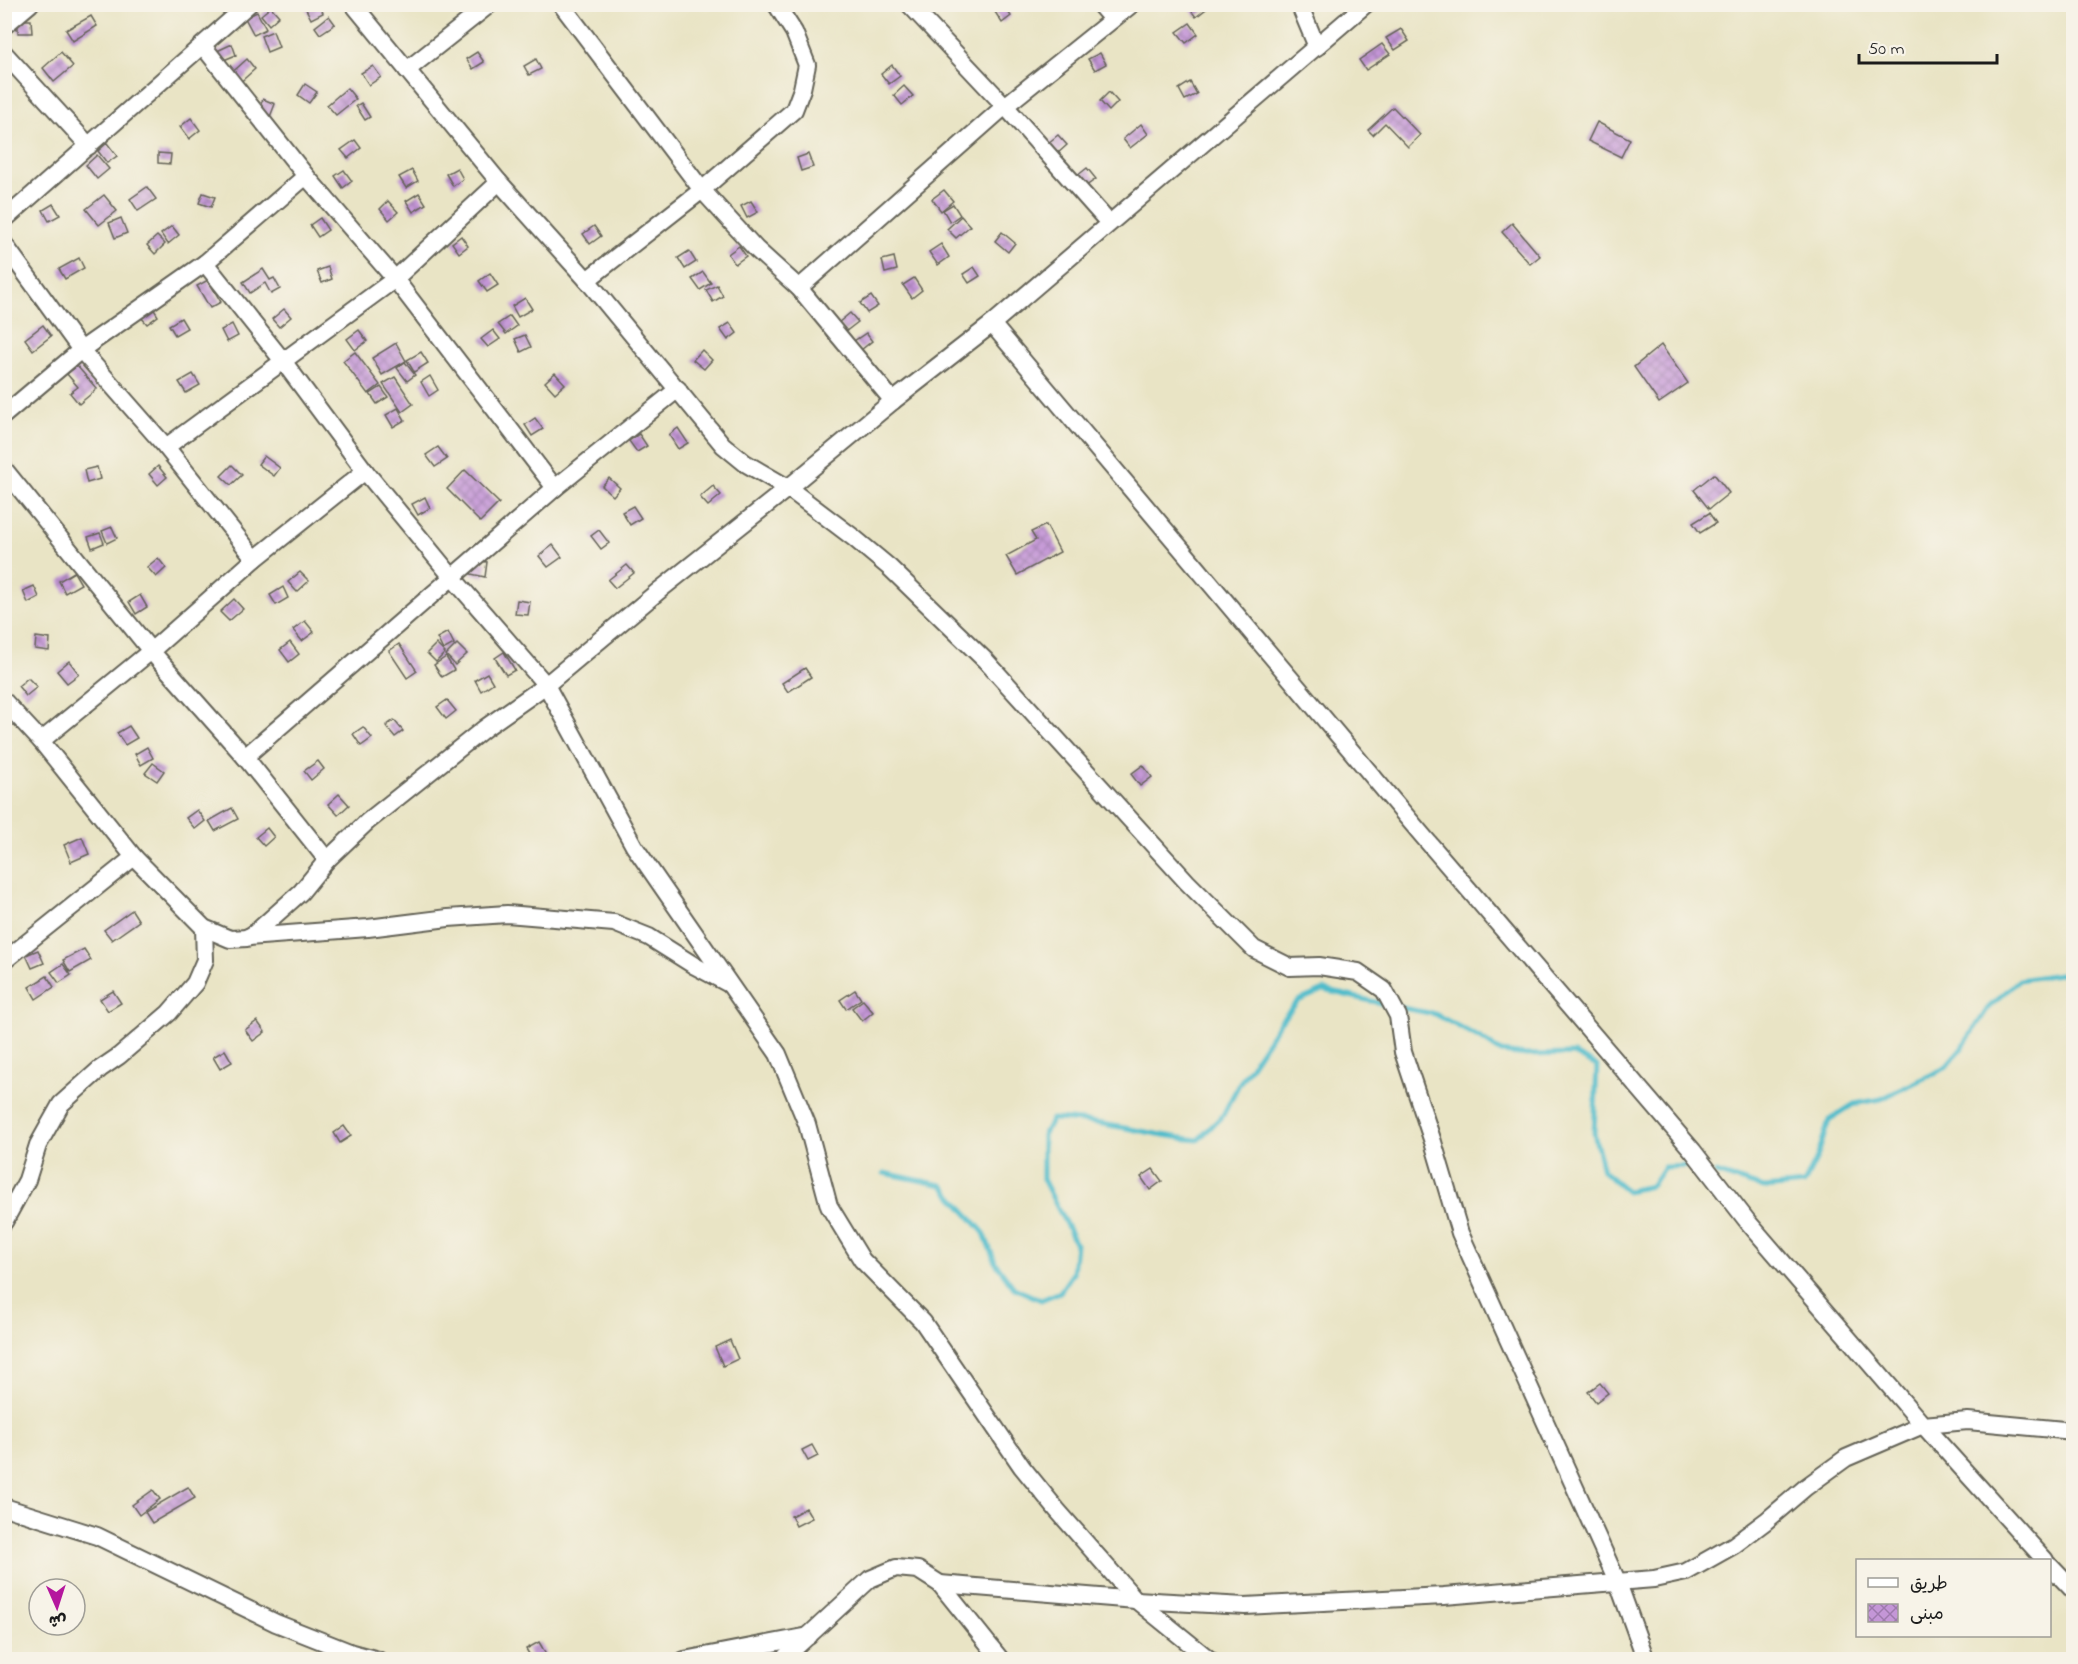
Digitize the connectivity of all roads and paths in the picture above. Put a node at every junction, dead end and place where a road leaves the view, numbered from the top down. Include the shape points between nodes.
1 (30, 4) edge
2 (249, 4) edge
3 (353, 4) edge
4 (490, 4) edge
5 (561, 4) edge
6 (776, 4) edge
7 (909, 4) edge
8 (1099, 4) edge
9 (1131, 4) edge
10 (1299, 4) edge
11 (1366, 4) edge
12 (1112, 19) junction
13 (4, 26) edge
14 (203, 46) junction
15 (1317, 47) junction
16 (4, 53) edge
17 (407, 70) junction
18 (1005, 106) junction
19 (89, 146) junction
20 (306, 176) junction
21 (499, 182) junction
22 (702, 190) junction
23 (4, 220) edge
24 (1109, 223) junction
25 (4, 244) edge
26 (206, 262) junction
27 (394, 279) junction
28 (587, 280) junction
29 (799, 288) junction
30 (992, 324) junction
31 (81, 350) junction
32 (283, 361) junction
33 (678, 389) junction
34 (893, 401) junction
35 (4, 415) edge
36 (166, 447) junction
37 (4, 469) edge
38 (365, 471) junction
39 (555, 488) junction
40 (788, 488) junction
41 (255, 559) junction
42 (452, 577) junction
43 (151, 651) junction
44 (546, 685) junction
45 (4, 701) edge
46 (41, 741) junction
47 (244, 756) junction
48 (134, 857) junction
49 (327, 860) junction
50 (204, 928) junction
51 (247, 938) junction
52 (8, 951) edge
53 (731, 985) junction
54 (4, 1222) edge
55 (1923, 1425) junction
56 (2073, 1431) edge
57 (4, 1507) edge
58 (2044, 1559) edge
59 (2051, 1568) edge
60 (1618, 1583) junction
61 (940, 1584) junction
62 (2073, 1591) edge
63 (1136, 1600) junction
64 (810, 1636) junction
65 (378, 1659) edge
66 (684, 1659) edge
67 (782, 1659) edge
68 (1001, 1659) edge
69 (1210, 1659) edge
70 (1646, 1659) edge

1 - 13 street
2 - 14 street
3 - 17 street
4 - 17 street
5 - 22 street
6 - 22 street via 794,32 807,65 794,110
7 - 18 street
8 - 12 street
9 - 12 street
10 - 15 street
11 - 15 street
12 - 18 street
14 - 19 street
14 - 20 street
15 - 24 street
16 - 19 street
17 - 21 street
18 - 24 street
18 - 29 street
19 - 23 street
20 - 26 street
20 - 27 street
21 - 27 street
21 - 28 street
22 - 28 street
22 - 29 street via 756,249
24 - 30 street
25 - 31 street
26 - 31 street
26 - 32 street
27 - 32 street
27 - 39 street
28 - 33 street
29 - 34 street
30 - 34 street
30 - 55 street
31 - 35 street
31 - 36 street
32 - 36 street
32 - 38 street
33 - 39 street
33 - 40 street via 723,445
34 - 40 street
36 - 41 street
37 - 43 street
38 - 41 street
38 - 42 street
39 - 42 street
40 - 44 street
40 - 60 street via 890,568 986,661 1186,882 1254,949 1290,967 1319,966 1358,972 1384,990 1398,1016 1403,1052 1460,1233
41 - 43 street
42 - 44 street
42 - 47 street
43 - 46 street
43 - 47 street
44 - 49 street via 414,783
44 - 53 street via 634,846
45 - 46 street
46 - 48 street
47 - 49 street
48 - 50 street
48 - 52 street
49 - 51 street via 302,892
50 - 51 street via 231,939
50 - 54 street via 205,960 195,983 169,1013 61,1104
51 - 53 street via 507,914 614,923 649,937
53 - 63 street via 778,1054 807,1124 829,1206 862,1260 923,1322 1022,1467
55 - 56 street via 1968,1421
55 - 58 street
55 - 60 street via 1846,1458 1734,1545 1686,1572
57 - 65 street via 97,1536 276,1623
59 - 62 street
60 - 63 street via 1245,1606
60 - 70 street
61 - 63 street
61 - 64 street via 918,1570 896,1568 870,1579
61 - 68 street
63 - 69 street
64 - 66 street
64 - 67 street

